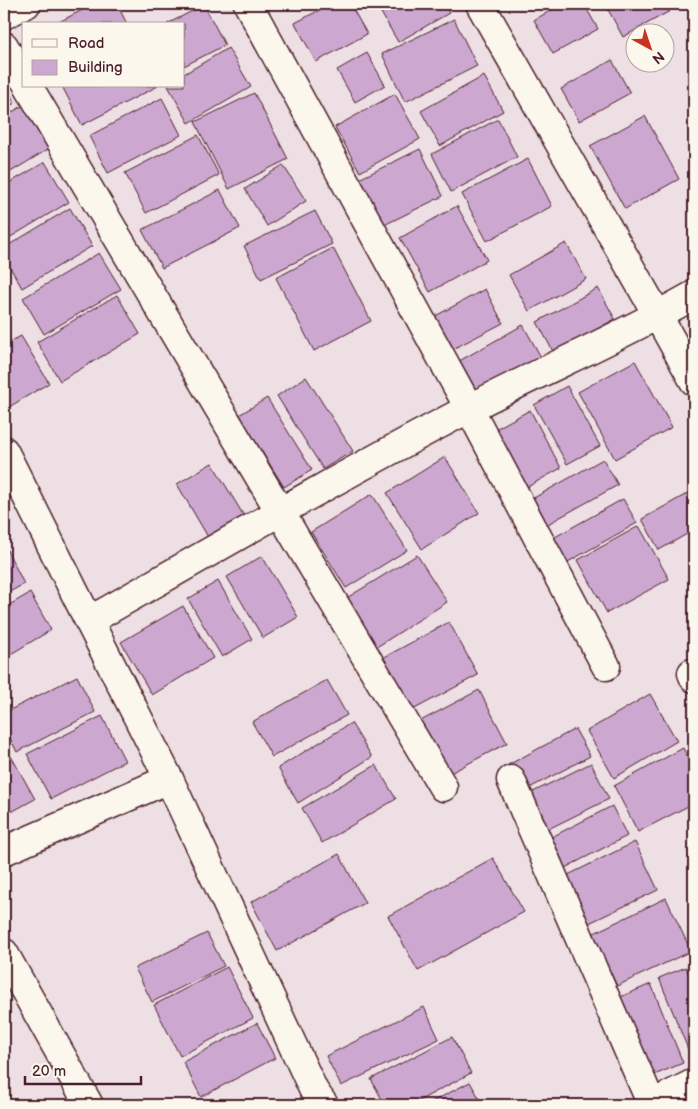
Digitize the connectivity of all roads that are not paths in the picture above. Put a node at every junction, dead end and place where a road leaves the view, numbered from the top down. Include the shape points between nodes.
1 (26, 4) edge
2 (248, 4) edge
3 (480, 4) edge
4 (4, 15) edge
5 (4, 46) edge
6 (22, 76) edge
7 (29, 88) edge
8 (694, 295) edge
9 (658, 316) junction
10 (694, 381) edge
11 (469, 408) junction
12 (4, 451) edge
13 (280, 512) junction
14 (89, 621) junction
15 (606, 666) dead end
16 (169, 779) junction
17 (511, 780) dead end
18 (443, 787) dead end
19 (4, 851) edge
20 (4, 954) edge
21 (694, 1083) edge
22 (89, 1105) edge
23 (324, 1105) edge
24 (652, 1105) edge

1 - 4 street
2 - 11 street
3 - 9 street
5 - 6 street
7 - 13 street
8 - 9 street
9 - 10 street
9 - 11 street
11 - 13 street
11 - 15 street
12 - 14 street
13 - 14 street
13 - 18 street
14 - 16 street
16 - 19 street
16 - 23 street via 314,1091
17 - 24 street
20 - 22 street
21 - 24 street

